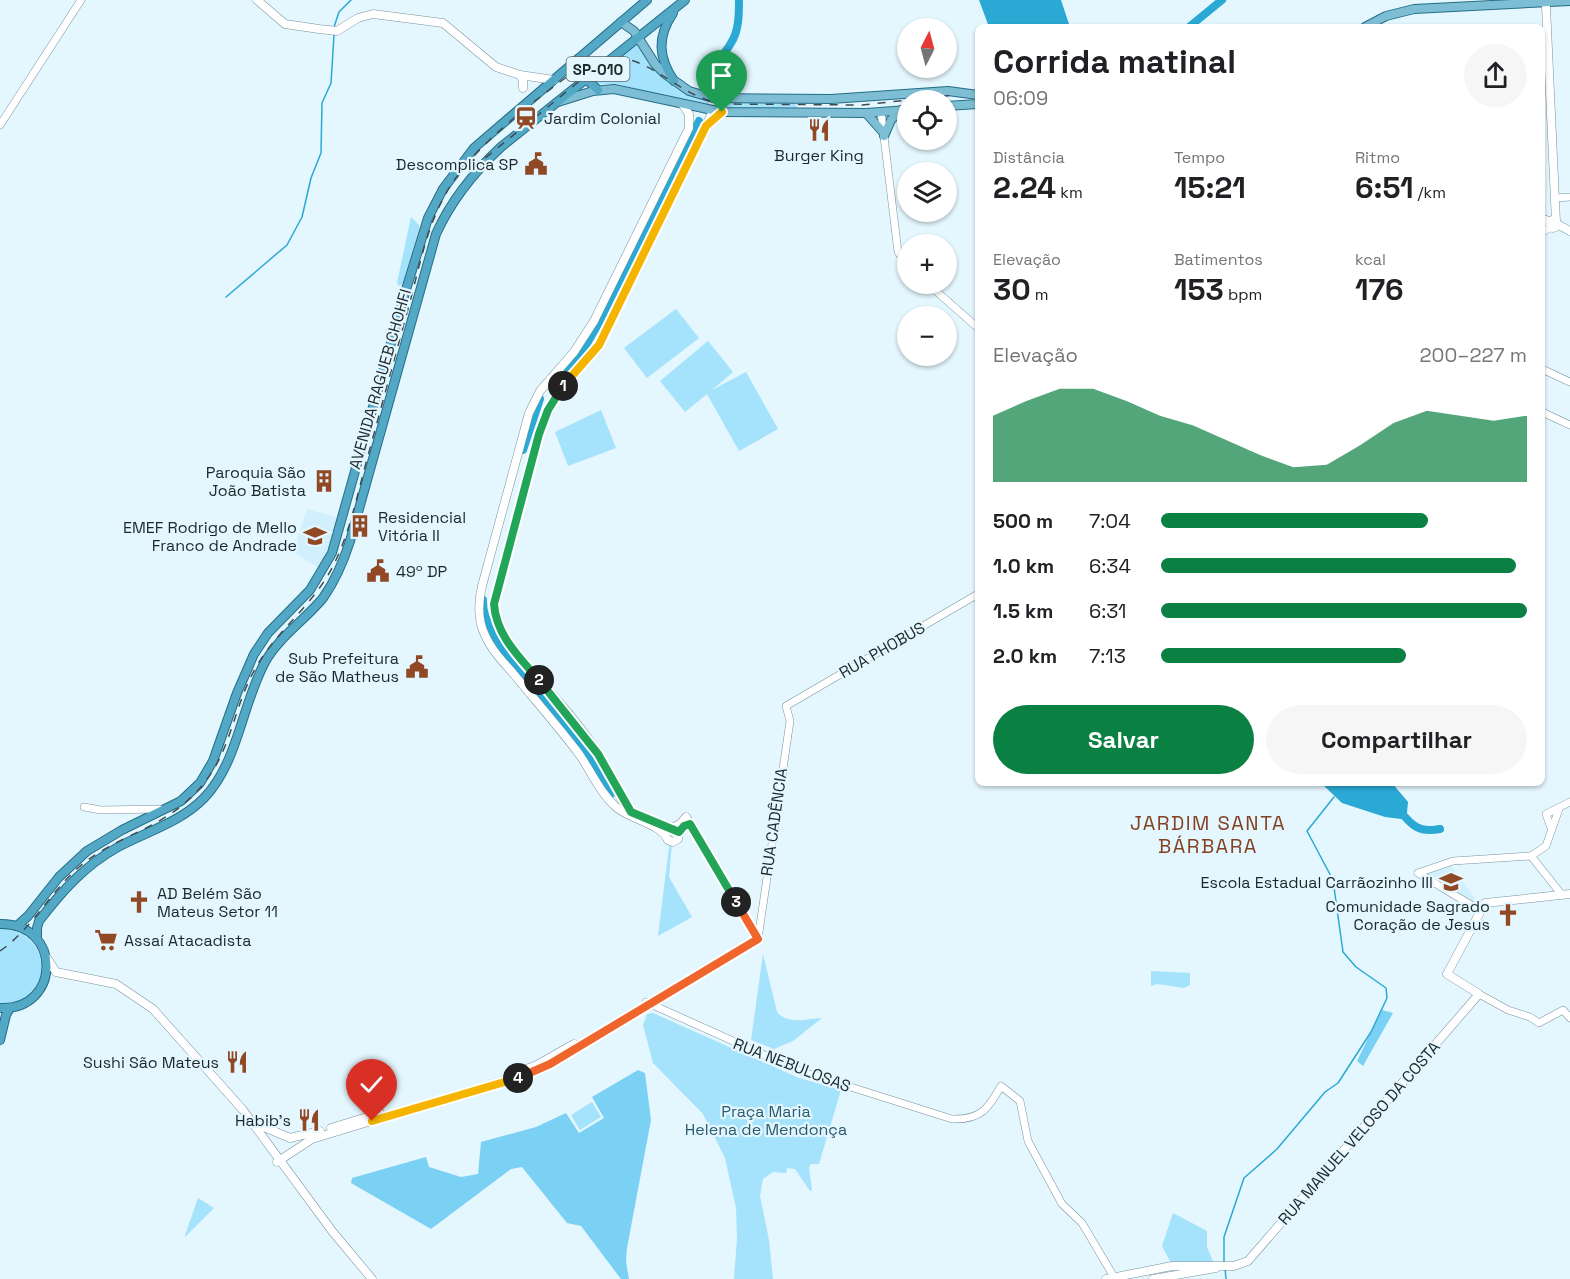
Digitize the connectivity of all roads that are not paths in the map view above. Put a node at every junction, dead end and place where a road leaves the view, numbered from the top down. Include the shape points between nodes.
1 (81, 0) edge
2 (257, 0) edge
3 (646, 0) edge
4 (685, 0) edge
5 (1570, 3) edge
6 (1545, 4) junction
7 (677, 7) junction
8 (621, 22) junction
9 (1371, 24) edge
10 (1382, 24) edge
11 (639, 36) junction
12 (1545, 47) edge
13 (578, 59) junction
14 (520, 75) junction
15 (586, 79) junction
16 (554, 80) junction
17 (674, 81) junction
18 (523, 88) dead end
19 (598, 90) junction
20 (957, 92) edge
21 (897, 95) edge
22 (975, 95) edge
23 (713, 98) junction
24 (897, 99) edge
25 (558, 102) junction
26 (682, 104) junction
27 (975, 104) edge
28 (957, 106) edge
29 (897, 111) edge
30 (718, 112) junction
31 (881, 112) junction
32 (866, 113) junction
33 (897, 115) edge
34 (0, 124) edge
35 (706, 126) joint
36 (883, 134) junction
37 (1570, 197) edge
38 (1556, 198) junction
39 (1551, 223) edge
40 (1567, 230) edge
41 (897, 244) edge
42 (939, 294) edge
43 (975, 325) edge
44 (1545, 370) edge
45 (1570, 382) edge
46 (1545, 413) edge
47 (1570, 424) edge
48 (324, 570) junction
49 (335, 577) junction
50 (975, 596) edge
51 (786, 706) joint
52 (223, 735) junction
53 (237, 735) junction
54 (233, 744) junction
55 (1570, 802) edge
56 (84, 807) dead end
57 (169, 808) junction
58 (1559, 809) junction
59 (690, 824) junction
60 (1551, 828) junction
61 (672, 831) junction
62 (1531, 856) junction
63 (1566, 894) edge
64 (1481, 911) junction
65 (0, 924) edge
66 (17, 926) junction
67 (37, 938) junction
68 (758, 939) junction
69 (47, 958) junction
70 (45, 980) junction
71 (119, 987) junction
72 (1479, 994) junction
73 (649, 1002) junction
74 (0, 1008) edge
75 (10, 1008) junction
76 (1570, 1018) edge
77 (0, 1040) edge
78 (233, 1100) junction
79 (252, 1122) junction
80 (278, 1133) junction
81 (290, 1138) junction
82 (263, 1140) junction
83 (299, 1146) junction
84 (279, 1160) junction
85 (1169, 1271) junction
86 (1110, 1278) edge
87 (372, 1279) edge
88 (1153, 1279) edge

1 - 34 street
2 - 14 main road via 285,24 328,30 337,31 358,18 374,14 439,22 492,65
3 - 8 highway, SP-010
4 - 7 highway, SP-010
5 - 6 main road
6 - 9 main road via 1414,9
6 - 10 main road via 1417,14
6 - 12 main road
7 - 11 highway, SP-010
7 - 17 highway via 664,28 661,42 663,61
8 - 11 main road
8 - 13 highway, SP-010
11 - 15 highway, SP-010
11 - 17 main road via 655,64
12 - 38 main road
13 - 15 highway
13 - 16 highway, SP-010
14 - 16 main road
14 - 18 main road
15 - 19 highway
15 - 25 highway, SP-010
16 - 48 highway, AVENIDA RAGUEB CHOHFI via 474,148 428,218 340,528
17 - 23 main road via 689,91
19 - 25 main road, AVENIDA RAGUEB CHOHFI
19 - 26 main road, AVENIDA RAGUEB CHOHFI via 626,91
20 - 22 main road
21 - 23 main road via 849,99
23 - 30 main road
24 - 31 main road via 885,104
25 - 49 highway, AVENIDA RAGUEB CHOHFI via 487,160 440,225 353,531
26 - 30 main road, AVENIDA RAGUEB CHOHFI
26 - 61 main road via 689,128 594,321 574,352 540,391 529,413 479,606 485,636 497,654 579,754 610,801 626,815
27 - 28 main road
29 - 31 main road, AVENIDA RAGUEB CHOHFI
30 - 32 main road, AVENIDA RAGUEB CHOHFI
30 - 35 main road
31 - 32 main road, AVENIDA RAGUEB CHOHFI
31 - 36 street
32 - 36 main road
33 - 36 main road
35 - 61 main road via 599,345 557,393 548,410 494,604 501,632 588,739 627,807 639,817
36 - 41 street
37 - 38 street
38 - 39 main road via 1557,209
39 - 40 main road
42 - 43 street
44 - 45 street
46 - 47 street
48 - 49 highway via 327,579
48 - 49 highway via 334,568
48 - 52 highway, AVENIDA RAGUEB CHOHFI via 254,654
49 - 53 highway, AVENIDA RAGUEB CHOHFI via 323,597 265,662
50 - 51 street, RUA PHOBUS
51 - 68 street, RUA CADÊNCIA via 790,721
52 - 53 highway via 232,730
52 - 54 highway via 228,744
52 - 57 highway, AVENIDA RAGUEB CHOHFI via 206,775 191,793
53 - 54 highway, AVENIDA RAGUEB CHOHFI
54 - 67 highway, AVENIDA RAGUEB CHOHFI via 219,780 204,799 182,816 117,847 78,874 39,921
55 - 58 street
56 - 57 street via 130,811
57 - 66 highway, AVENIDA RAGUEB CHOHFI via 87,851
58 - 60 street
58 - 60 street via 1546,814
59 - 61 main road
59 - 61 main road via 686,816
59 - 68 main road
60 - 62 street via 1545,846
62 - 63 street
62 - 64 street via 1453,861 1418,873
63 - 64 main road via 1485,903
64 - 72 main road via 1447,974
65 - 66 highway
66 - 67 highway
67 - 69 highway
68 - 73 main road
69 - 70 highway
69 - 71 main road via 56,972
70 - 71 main road via 60,977
70 - 75 highway via 30,1001
71 - 78 main road via 156,1012
72 - 76 street via 1539,1023 1563,1010
72 - 85 main road, RUA MANUEL VELOSO DA COSTA via 1248,1261 1235,1266
73 - 81 main road via 526,1070
73 - 83 main road via 550,1064 521,1077 312,1138
73 - 86 street, RUA NEBULOSAS via 800,1071 942,1115 965,1119 980,1115 1001,1086 1020,1101 1028,1141 1062,1204 1080,1221
74 - 75 highway
75 - 77 highway
78 - 79 main road
78 - 82 main road
79 - 80 main road
79 - 82 main road
80 - 81 main road
80 - 82 main road
81 - 83 main road
82 - 84 main road
83 - 84 main road
84 - 87 main road
85 - 86 main road
85 - 88 main road

